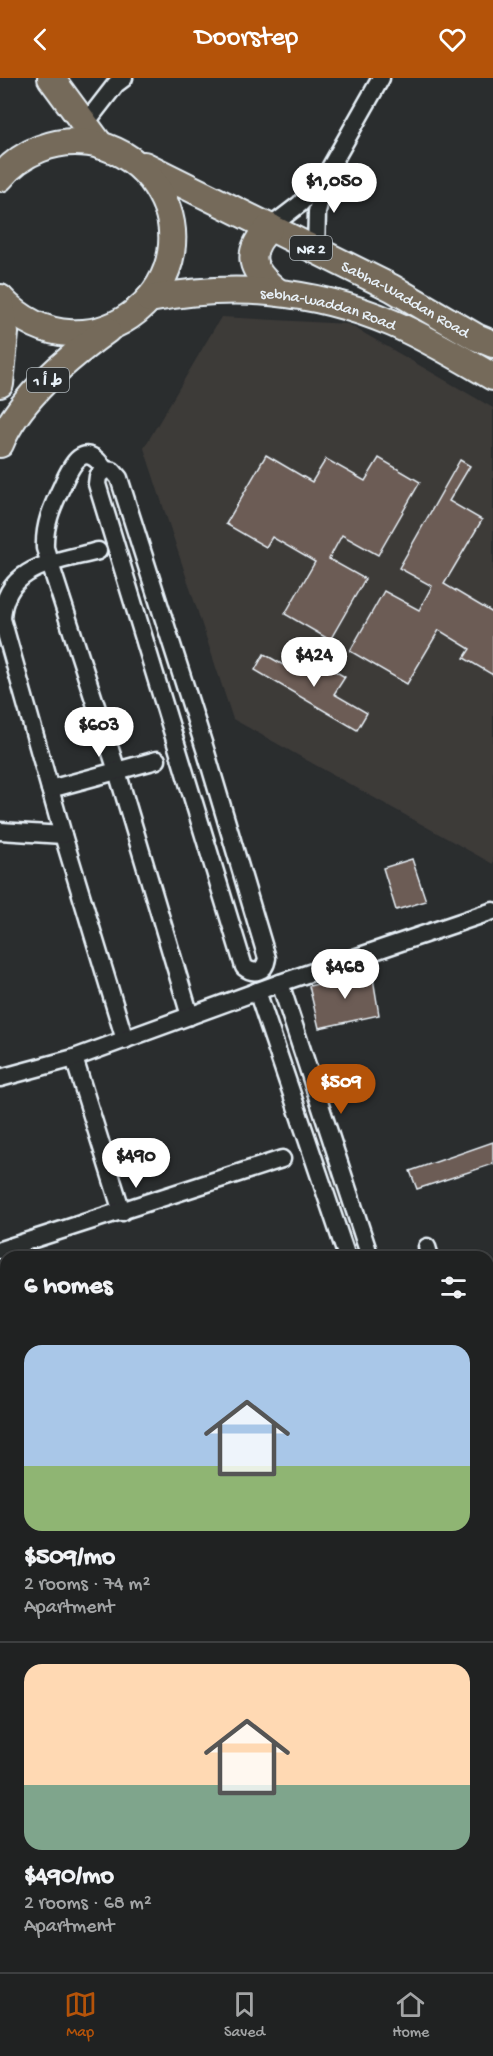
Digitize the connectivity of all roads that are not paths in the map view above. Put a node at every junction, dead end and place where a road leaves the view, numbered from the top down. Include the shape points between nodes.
1 (51, 78) edge
2 (381, 78) edge
3 (119, 80) edge
4 (85, 124) junction
5 (101, 146) junction
6 (125, 156) junction
7 (326, 175) junction
8 (0, 178) edge
9 (270, 227) junction
10 (316, 250) junction
11 (278, 292) junction
12 (0, 298) edge
13 (149, 299) junction
14 (110, 327) junction
15 (493, 344) edge
16 (493, 377) edge
17 (0, 384) edge
18 (0, 444) edge
19 (105, 470) junction
20 (98, 551) dead end
21 (50, 564) junction
22 (205, 749) junction
23 (179, 756) junction
24 (157, 760) dead end
25 (117, 771) junction
26 (50, 789) junction
27 (0, 831) edge
28 (63, 835) junction
29 (493, 911) edge
30 (280, 983) junction
31 (258, 991) junction
32 (190, 1016) junction
33 (125, 1040) junction
34 (74, 1058) junction
35 (0, 1078) edge
36 (282, 1159) dead end
37 (122, 1212) junction
38 (360, 1226) junction
39 (339, 1232) junction
40 (0, 1250) edge
41 (345, 1251) edge
42 (368, 1251) edge

1 - 4 highway
2 - 7 street
3 - 4 street
4 - 5 highway
5 - 6 highway, Sabha-Waddan Road
5 - 8 highway, Sabha-Waddan Road via 75,142 49,145 14,163
6 - 9 highway, Sabha-Waddan Road / NR 2
6 - 13 highway via 157,188 169,215 169,260
7 - 9 street via 300,204
7 - 10 street via 317,212
9 - 10 highway, Sabha-Waddan Road / NR 2
9 - 11 highway via 255,245 254,264
10 - 15 highway, Sabha-Waddan Road / NR 2
11 - 13 highway, sebha-waddan Road via 209,290
11 - 16 highway, sebha-waddan Road via 366,312
12 - 14 highway via 20,316 43,328 70,334
12 - 17 highway, ط أ 1 via 5,333
13 - 14 highway via 125,320
14 - 18 highway, ط أ 1 via 40,387 20,409
19 - 21 street via 91,457 80,457 72,464 47,521 45,548
19 - 22 street via 114,471 119,478
19 - 23 street via 98,476 98,484
20 - 21 street
21 - 25 street
21 - 26 street via 31,570 15,582 5,599 2,619
22 - 23 street
22 - 23 street via 266,954 265,966 259,971 251,972 244,967
24 - 25 street
25 - 26 street
25 - 32 street
26 - 28 street
27 - 28 street
28 - 33 street
29 - 30 street
30 - 31 street
30 - 38 street
31 - 32 street
31 - 39 street
32 - 33 street
33 - 34 street
34 - 35 street
34 - 37 street
36 - 37 street
37 - 40 street
38 - 39 street
38 - 42 street
39 - 41 street

